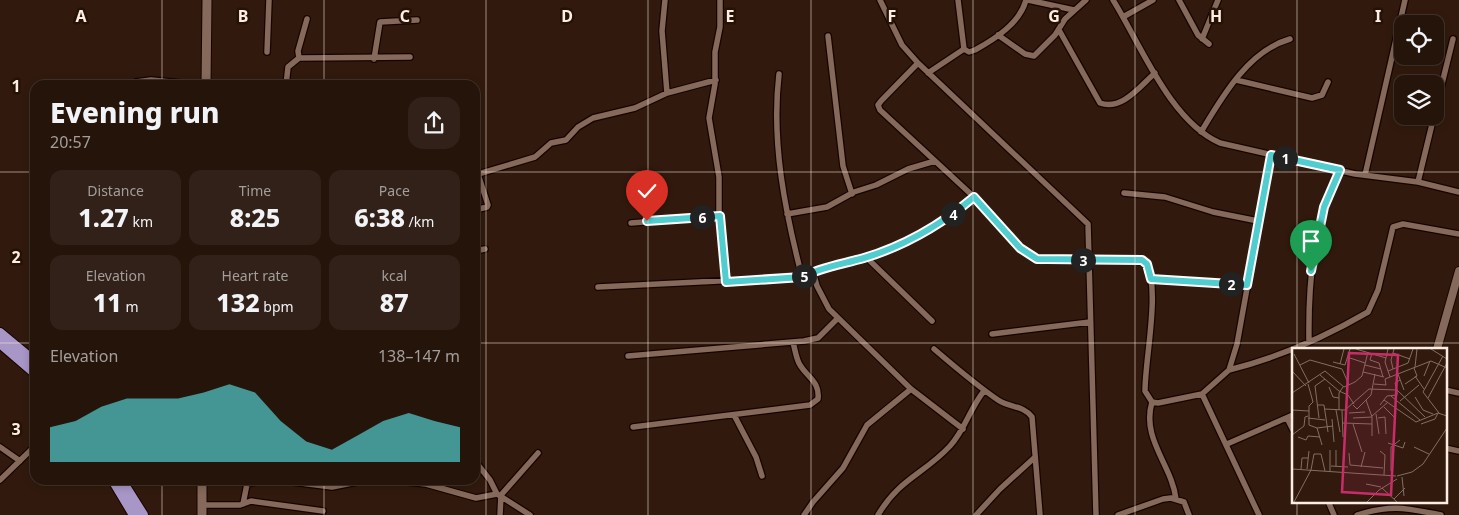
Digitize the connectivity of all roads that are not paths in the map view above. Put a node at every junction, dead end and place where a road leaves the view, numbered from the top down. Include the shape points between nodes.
1 (207, 0) edge
2 (269, 0) edge
3 (665, 0) edge
4 (720, 0) edge
5 (880, 0) edge
6 (958, 0) edge
7 (1027, 0) edge
8 (1086, 0) edge
9 (1113, 0) edge
10 (1153, 0) edge
11 (1179, 0) edge
12 (1218, 0) edge
13 (1405, 0) edge
14 (1074, 10) junction
15 (1124, 17) junction
16 (307, 19) dead end
17 (417, 20) dead end
18 (1059, 30) junction
19 (998, 35) junction
20 (828, 36) dead end
21 (1290, 39) dead end
22 (1453, 39) dead end
23 (1202, 40) junction
24 (1209, 44) dead end
25 (964, 48) junction
26 (267, 52) dead end
27 (410, 57) dead end
28 (299, 58) junction
29 (374, 59) junction
30 (918, 63) junction
31 (928, 73) junction
32 (1155, 73) junction
33 (779, 74) dead end
34 (1444, 76) edge
35 (206, 80) edge
36 (287, 80) edge
37 (716, 80) junction
38 (1236, 80) junction
39 (1328, 82) dead end
40 (667, 93) junction
41 (1432, 125) edge
42 (1201, 132) junction
43 (1271, 155) junction
44 (935, 161) junction
45 (1340, 170) junction
46 (480, 174) edge
47 (1365, 175) junction
48 (1418, 182) junction
49 (480, 183) edge
50 (1459, 192) edge
51 (1124, 193) dead end
52 (852, 194) junction
53 (974, 197) junction
54 (480, 209) edge
55 (787, 214) junction
56 (720, 216) junction
57 (1258, 221) junction
58 (631, 223) dead end
59 (1459, 234) edge
60 (486, 249) dead end
61 (480, 250) edge
62 (866, 257) junction
63 (1088, 260) junction
64 (813, 272) junction
65 (1459, 272) edge
66 (802, 277) junction
67 (1151, 279) junction
68 (726, 282) junction
69 (1247, 285) junction
70 (598, 287) dead end
71 (838, 318) junction
72 (932, 322) dead end
73 (1090, 322) junction
74 (0, 334) edge
75 (992, 334) dead end
76 (793, 342) junction
77 (1309, 342) junction
78 (0, 343) edge
79 (1292, 348) edge
80 (1293, 348) edge
81 (1437, 348) edge
82 (934, 350) dead end
83 (628, 356) dead end
84 (30, 358) edge
85 (30, 368) edge
86 (1228, 370) junction
87 (911, 389) junction
88 (1446, 390) edge
89 (984, 391) junction
90 (1459, 393) edge
91 (1202, 394) junction
92 (1152, 402) junction
93 (734, 415) junction
94 (1290, 416) edge
95 (633, 427) dead end
96 (963, 429) junction
97 (1227, 444) junction
98 (0, 447) edge
99 (1446, 448) edge
100 (30, 451) edge
101 (1459, 451) edge
102 (538, 453) dead end
103 (1034, 458) junction
104 (20, 461) junction
105 (480, 467) edge
106 (762, 476) dead end
107 (0, 480) edge
108 (116, 485) edge
109 (124, 485) edge
110 (202, 485) edge
111 (247, 485) edge
112 (316, 485) edge
113 (342, 485) edge
114 (430, 485) edge
115 (499, 495) junction
116 (1176, 499) junction
117 (1328, 502) edge
118 (243, 504) junction
119 (201, 505) junction
120 (323, 511) dead end
121 (134, 515) edge
122 (143, 515) edge
123 (202, 515) edge
124 (500, 515) edge
125 (530, 515) edge
126 (804, 515) edge
127 (878, 515) edge
128 (976, 515) edge
129 (1040, 515) edge
130 (1096, 515) edge
131 (1118, 515) edge
132 (1189, 515) edge
133 (1259, 515) edge
134 (1334, 515) edge
135 (1357, 515) edge
136 (1441, 515) edge

1 - 35 main road
2 - 26 street
3 - 40 street via 662,31
4 - 37 street
5 - 30 street via 902,45
6 - 25 street
7 - 14 street
7 - 19 street via 1020,15
8 - 14 street
9 - 15 street
10 - 15 street
11 - 23 street
12 - 23 street
13 - 47 street
14 - 18 street
15 - 32 street
16 - 28 street
17 - 29 street via 380,22
18 - 19 street via 1034,56 1025,54
18 - 32 street via 1100,103 1114,104 1124,100
19 - 25 street via 975,50 969,52
20 - 52 street via 843,166
21 - 38 street via 1275,43
22 - 34 street
23 - 24 street
25 - 31 street
27 - 29 street
28 - 29 street
28 - 36 street via 288,67
30 - 31 street
30 - 44 street via 878,105 884,115
31 - 63 street via 1081,216 1088,229
32 - 42 street via 1186,118
33 - 55 street via 777,138
37 - 40 street
37 - 56 street via 709,118 717,154
38 - 39 street via 1312,98 1322,95
38 - 42 street
40 - 46 street via 635,108 593,118 566,140 550,143 535,157
41 - 48 street
42 - 43 street via 1220,143
43 - 45 street
43 - 57 street
44 - 52 street via 908,169
44 - 53 street
45 - 47 street
45 - 77 street via 1324,207 1316,242 1308,299
47 - 48 street
48 - 50 street
49 - 54 street via 488,205
51 - 57 street via 1165,197 1213,212
52 - 55 street via 827,207
53 - 62 street via 956,213 920,235
53 - 63 street via 1028,255 1048,261
55 - 66 street
56 - 58 street
56 - 68 street
57 - 69 street
59 - 77 street via 1396,224 1392,227 1371,308 1364,315
60 - 61 street
62 - 64 street
62 - 72 street
63 - 67 street via 1142,260 1147,264
63 - 73 street
64 - 66 street
64 - 71 street via 823,299
65 - 81 street
66 - 68 street
67 - 69 street
67 - 92 street via 1145,382 1147,397
68 - 70 street
69 - 86 street
71 - 76 street via 818,338
71 - 87 street
73 - 75 street
73 - 130 street
74 - 84 highway
76 - 83 street
76 - 93 street via 800,365 819,390 818,399 810,405
77 - 80 street
78 - 85 highway
79 - 86 street
82 - 89 street
86 - 91 street
87 - 96 street
87 - 126 street via 866,425 844,468
88 - 90 street
89 - 96 street
89 - 103 street via 1003,403 1028,411 1034,428
91 - 92 street
91 - 97 street
92 - 116 street via 1148,415 1150,430 1174,485
93 - 95 street
93 - 106 street
94 - 97 street
96 - 127 street via 949,447 888,498
97 - 133 street
98 - 104 street
99 - 101 street
100 - 104 street
102 - 115 street
103 - 128 street
103 - 129 street
104 - 107 street
105 - 115 street
108 - 121 highway
109 - 122 highway
110 - 119 main road
111 - 118 street
112 - 113 street
114 - 115 street via 476,498
115 - 124 street
115 - 125 street
116 - 131 street via 1163,499
116 - 132 street via 1184,502
117 - 134 street
118 - 119 street
118 - 120 street via 251,501
119 - 123 main road
135 - 136 street via 1393,507

